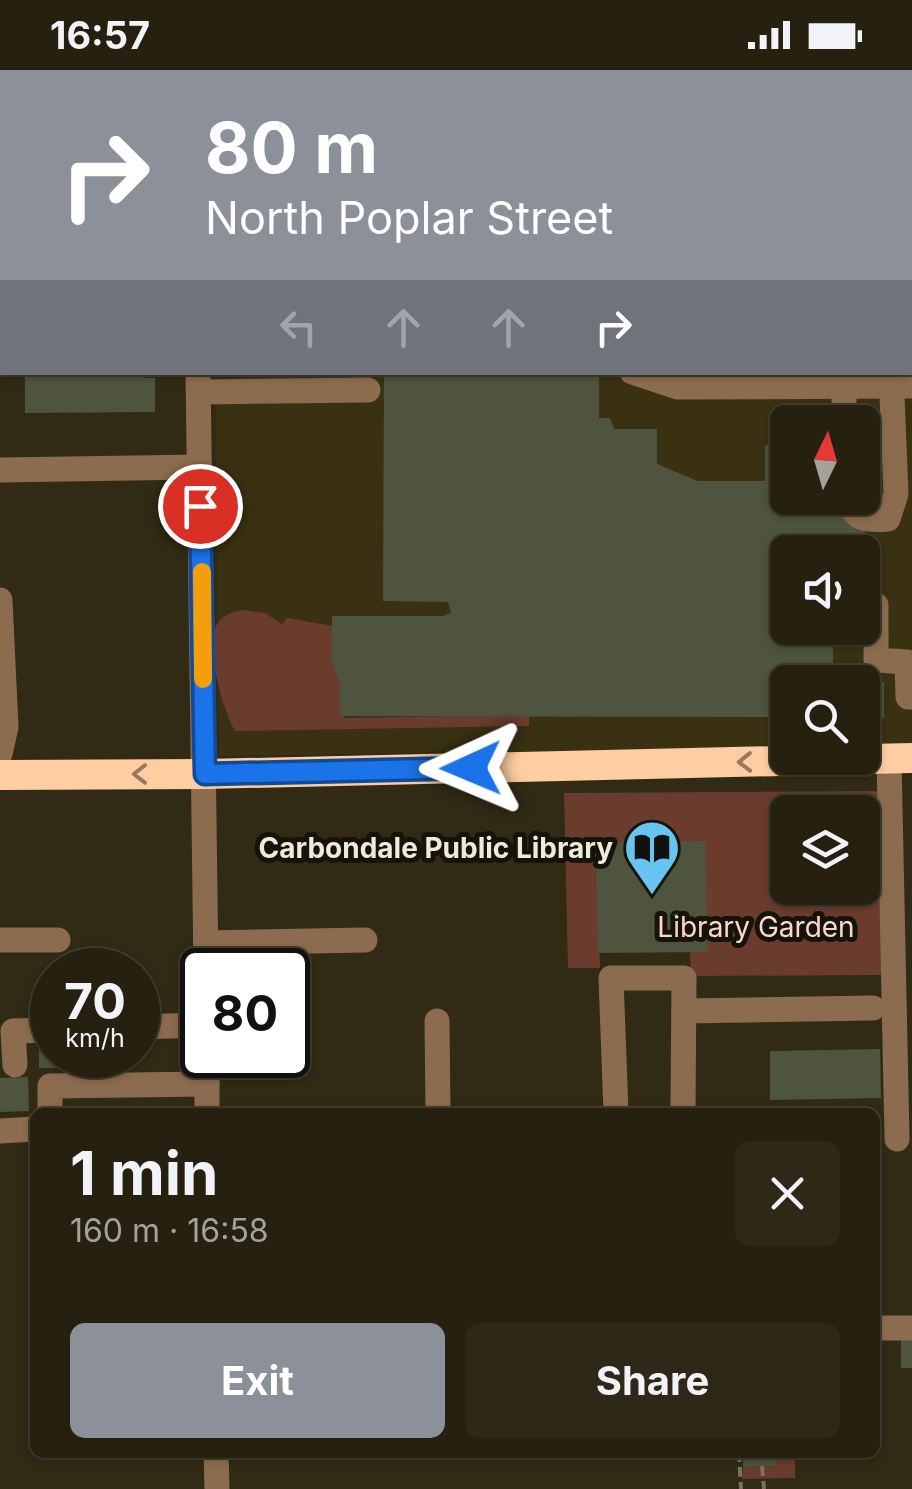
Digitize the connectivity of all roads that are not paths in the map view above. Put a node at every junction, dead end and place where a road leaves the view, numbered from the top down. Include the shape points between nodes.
1 (640, 375) edge
2 (844, 379) edge
3 (899, 381) edge
4 (199, 382) edge
5 (368, 390) dead end
6 (844, 405) edge
7 (200, 467) junction
8 (0, 470) edge
9 (854, 515) edge
10 (0, 600) edge
11 (876, 645) edge
12 (912, 696) edge
13 (0, 754) edge
14 (900, 758) edge
15 (205, 774) junction
16 (0, 775) edge
17 (0, 940) edge
18 (58, 940) dead end
19 (364, 940) dead end
20 (206, 943) junction
21 (206, 948) edge
22 (874, 1008) dead end
23 (684, 1010) junction
24 (436, 1021) dead end
25 (30, 1031) edge
26 (16, 1065) dead end
27 (207, 1078) edge
28 (207, 1084) junction
29 (50, 1108) edge
30 (207, 1108) edge
31 (438, 1108) edge
32 (616, 1108) edge
33 (683, 1108) edge
34 (30, 1129) edge
35 (0, 1131) edge
36 (895, 1139) edge
37 (880, 1328) edge
38 (912, 1328) edge
39 (216, 1458) edge
40 (217, 1489) edge

1 - 2 street via 677,388
2 - 3 street
2 - 6 street
3 - 9 street via 896,494 888,519
4 - 5 street
4 - 7 street
7 - 8 street
7 - 15 street
10 - 13 street via 6,727
11 - 12 street via 876,660 907,662
14 -> 15 highway
14 - 36 street
15 -> 16 highway
15 - 20 street
17 - 18 street
19 - 20 street
20 - 21 street
22 - 23 street
23 - 32 street via 684,978 611,978
23 - 33 street
24 - 31 street
25 - 26 street via 14,1032
27 - 28 street
28 - 29 street via 50,1086
28 - 30 street
34 - 35 street
37 - 38 street
39 - 40 street

